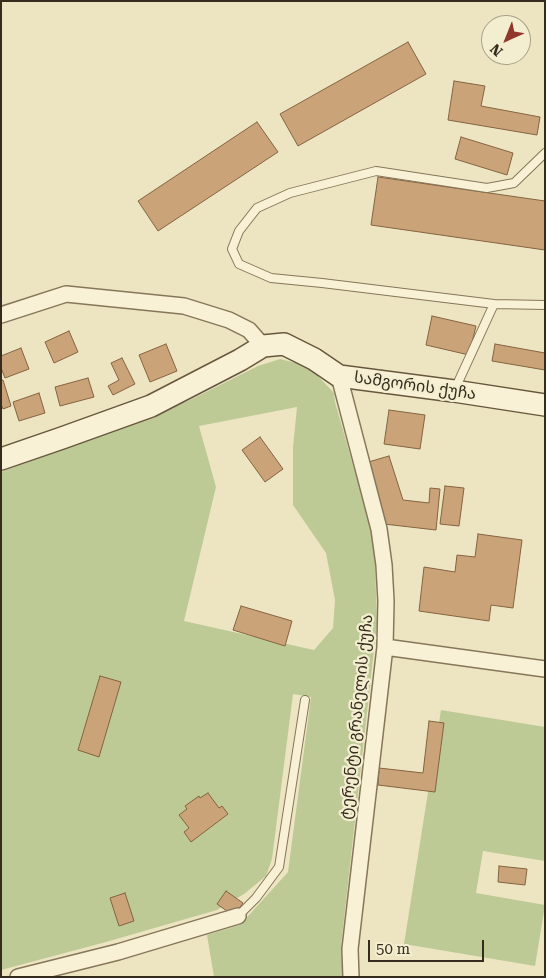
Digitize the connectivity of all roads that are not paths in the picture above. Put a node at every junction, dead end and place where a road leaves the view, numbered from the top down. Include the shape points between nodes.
1 (545, 153) edge
2 (494, 304) junction
3 (545, 305) edge
4 (1, 315) edge
5 (263, 346) junction
6 (339, 376) junction
7 (454, 391) junction
8 (545, 405) edge
9 (1, 459) edge
10 (385, 647) junction
11 (545, 669) edge
12 (305, 700) dead end
13 (238, 916) joint
14 (18, 977) edge
15 (351, 977) edge

1 - 2 lane via 514,183 487,188 376,171 290,193 257,208 239,232 232,249 239,264 271,278
2 - 3 lane
2 - 7 lane
4 - 5 street via 66,294 184,306 230,320 249,330
5 - 6 street, სამგორის ქუჩა via 284,344
5 - 9 street via 152,406
6 - 7 street, სამგორის ქუჩა
6 - 10 street, ტერენტი გრანელის ქუჩა via 379,529 386,601
7 - 8 street, სამგორის ქუჩა
10 - 11 street
10 - 15 street, ტერენტი გრანელის ქუჩა via 350,949
12 - 13 lane via 279,867
13 - 14 street via 118,952

